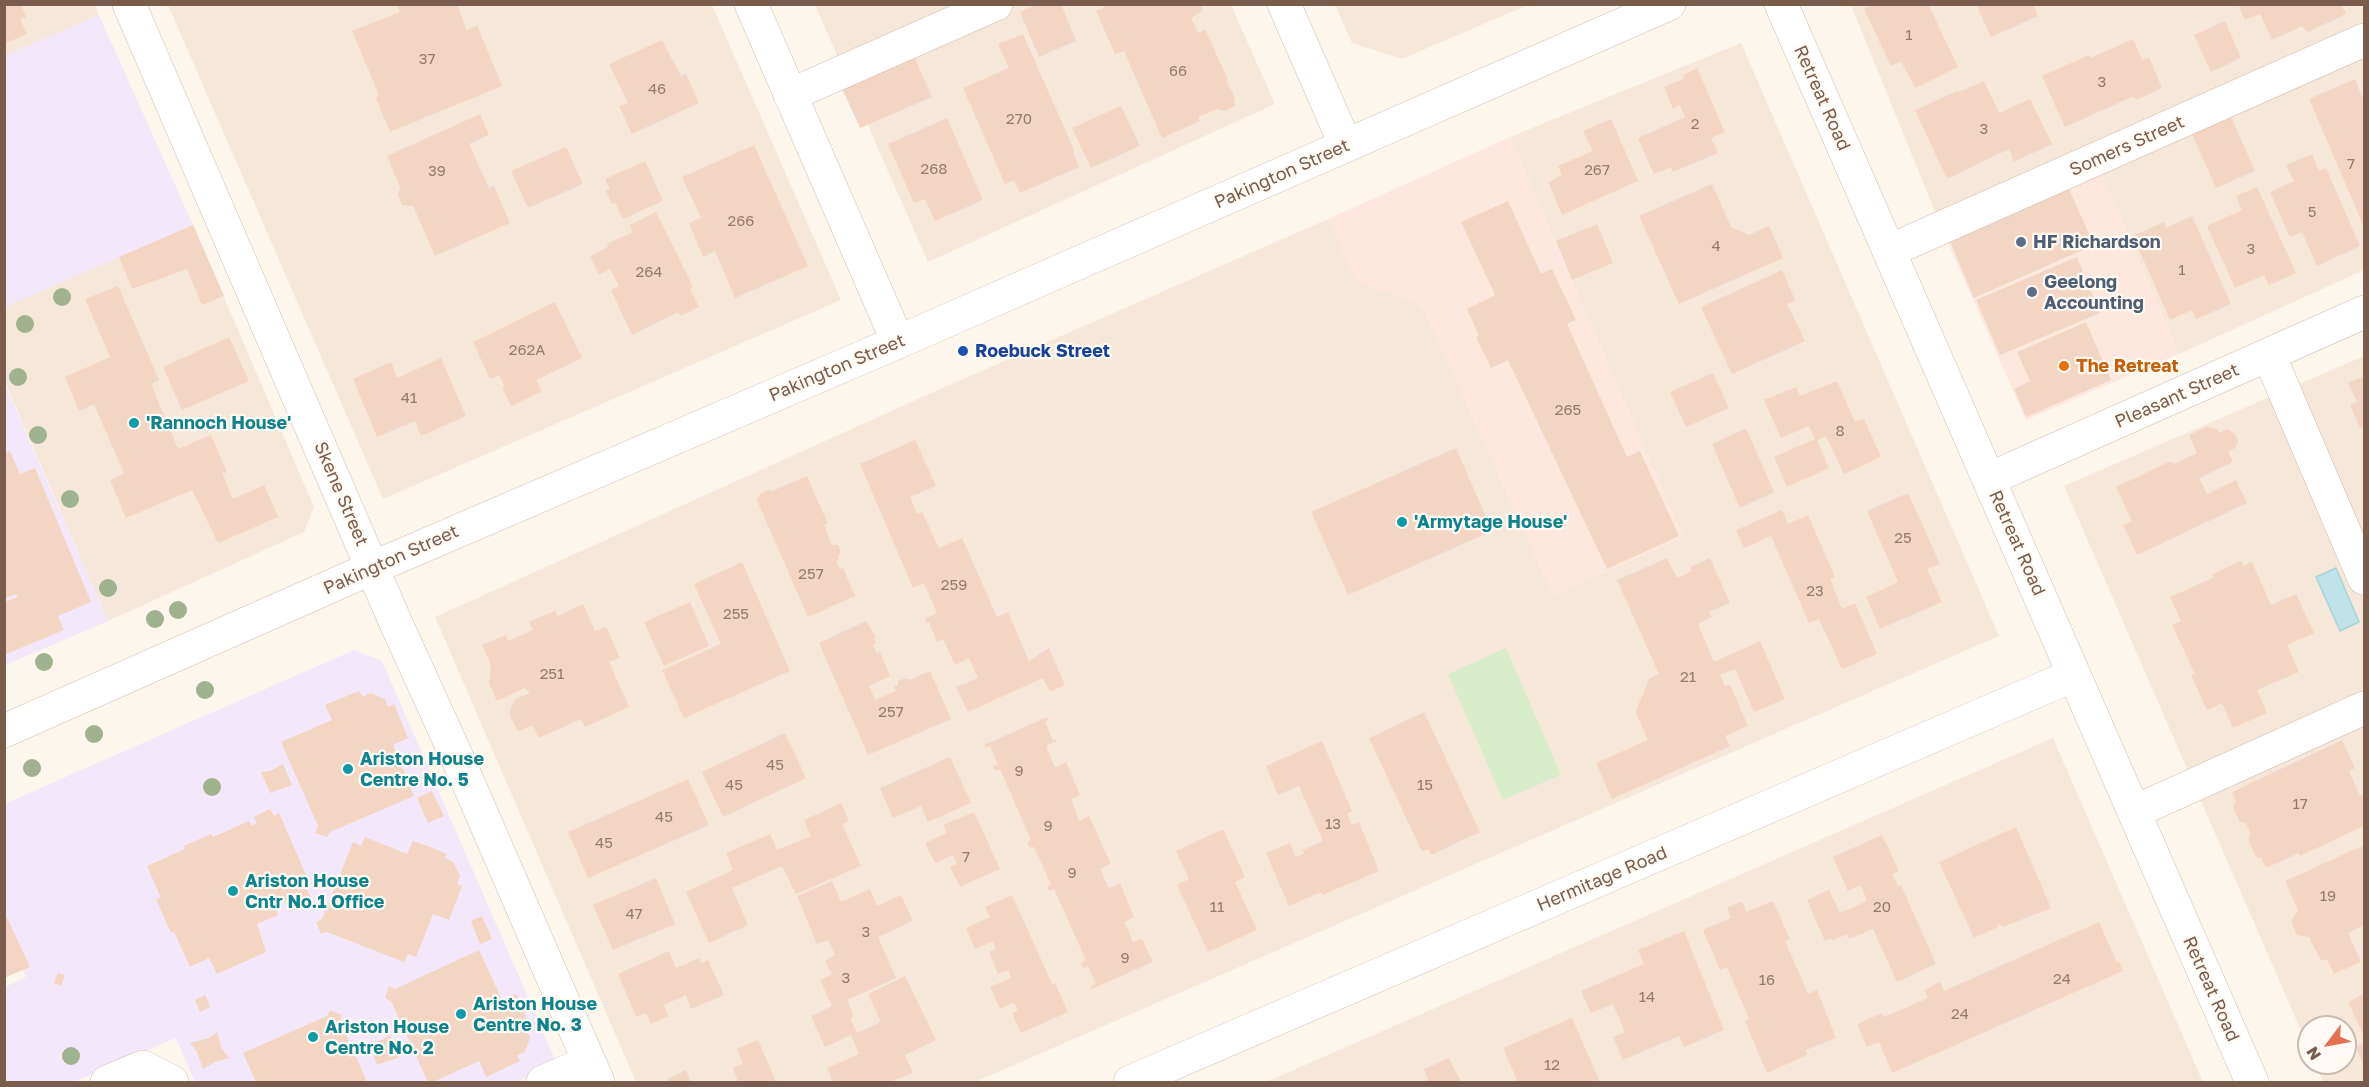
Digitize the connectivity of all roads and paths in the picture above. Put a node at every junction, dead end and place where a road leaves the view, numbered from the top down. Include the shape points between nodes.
1 (129, 4) edge
2 (751, 4) edge
3 (996, 4) edge
4 (1284, 4) edge
5 (1669, 4) edge
6 (1781, 4) edge
7 (2364, 40) edge
8 (790, 95) junction
9 (1346, 146) junction
10 (1889, 251) junction
11 (2364, 312) edge
12 (898, 342) junction
13 (2269, 355) junction
14 (1989, 479) junction
15 (372, 568) junction
16 (2364, 578) edge
17 (2074, 675) junction
18 (2364, 708) edge
19 (4, 731) edge
20 (2134, 812) junction
21 (594, 1072) edge
22 (106, 1083) edge
23 (172, 1083) edge
24 (543, 1083) edge
25 (1130, 1083) edge
26 (2252, 1083) edge

1 - 15 street, Skene Street
2 - 8 street
3 - 8 street
4 - 9 street
5 - 9 street, Pakington Street
6 - 10 street, Retreat Road
7 - 10 street, Somers Street
8 - 12 street
9 - 12 street, Pakington Street
10 - 14 street, Retreat Road
11 - 13 street, Pleasant Street
12 - 15 street, Pakington Street
13 - 14 street, Pleasant Street
13 - 16 street
14 - 17 street, Retreat Road
15 - 19 street, Pakington Street
15 - 21 street, Skene Street
17 - 20 street, Retreat Road
17 - 25 street, Hermitage Road
18 - 20 street
20 - 26 street, Retreat Road
21 - 24 street
22 - 23 street via 143,1067

